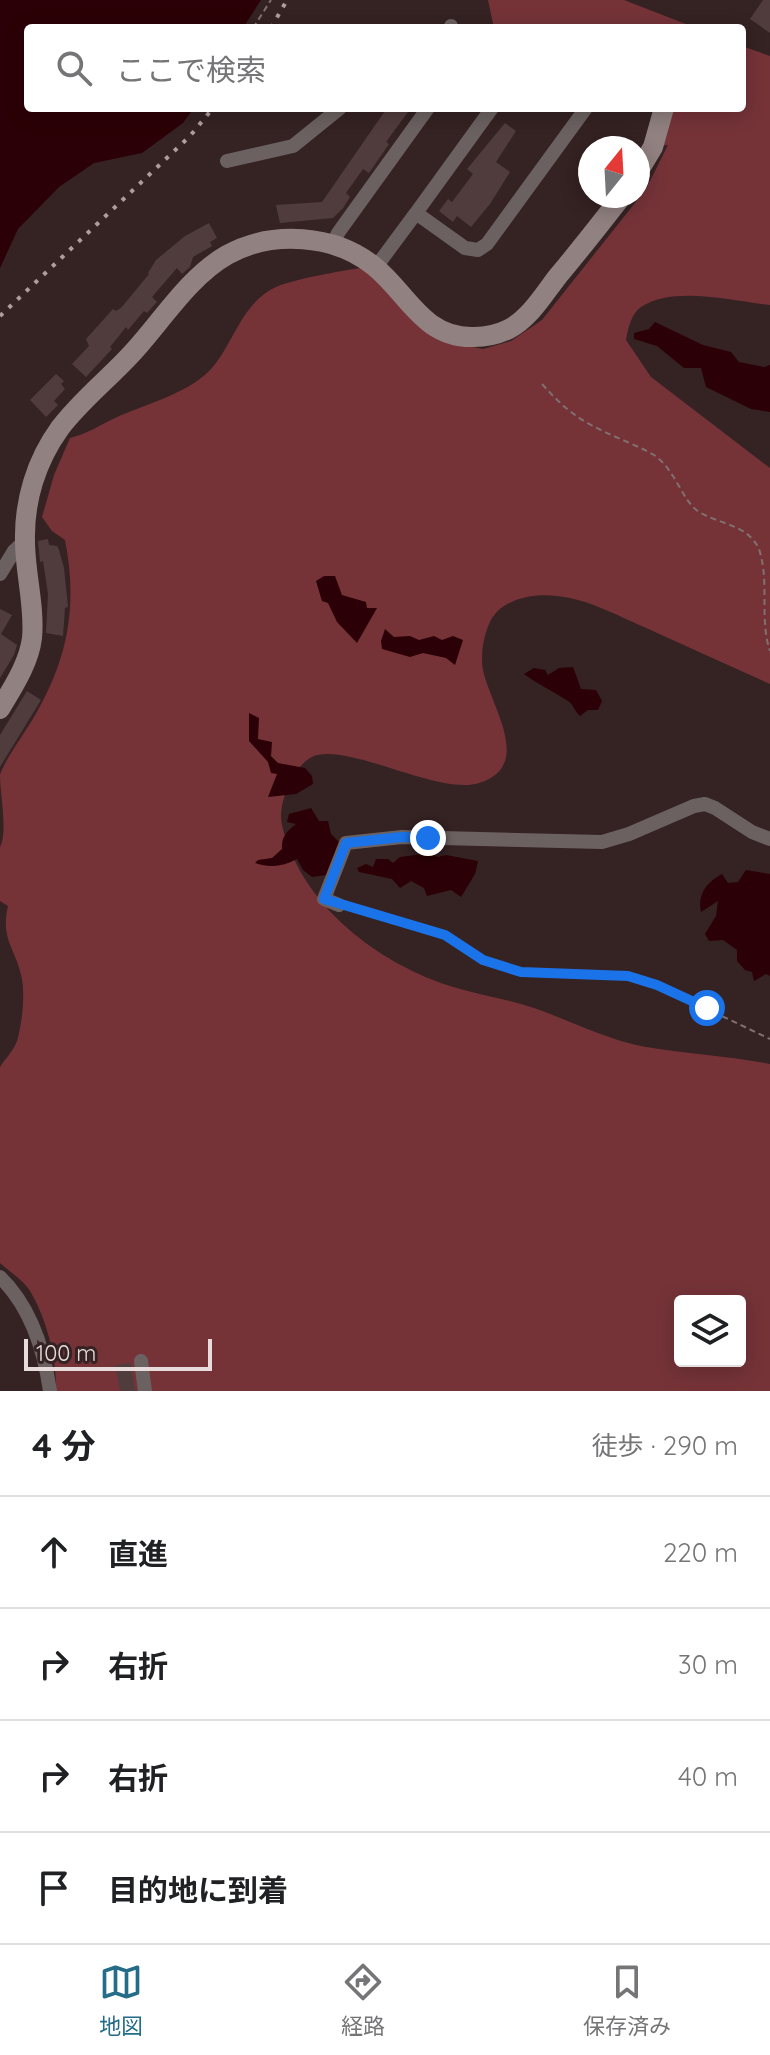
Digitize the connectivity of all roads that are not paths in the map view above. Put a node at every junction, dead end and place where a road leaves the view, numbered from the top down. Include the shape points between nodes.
1 (335, 112) edge
2 (425, 112) edge
3 (489, 112) edge
4 (583, 112) edge
5 (663, 112) edge
6 (650, 152) edge
7 (227, 161) dead end
8 (612, 208) edge
9 (416, 213) junction
10 (333, 245) junction
11 (376, 267) junction
12 (25, 541) junction
13 (0, 574) edge
14 (0, 709) edge
15 (770, 839) edge
16 (339, 905) road end
17 (0, 1277) edge
18 (141, 1361) dead end
19 (50, 1391) edge
20 (145, 1391) edge

1 - 7 street via 293,146
2 - 10 street
3 - 9 street
4 - 9 street via 478,250 465,248
5 - 6 street
8 - 11 street via 529,313 510,329 485,337 441,332 424,321
9 - 11 street
10 - 11 street
10 - 12 street via 285,238 255,243 226,255 200,276 59,430 39,462
12 - 13 street
12 - 14 street via 32,641
15 - 16 street via 705,804 602,842 402,837 346,843 324,899
17 - 19 street via 39,1340
18 - 20 street

